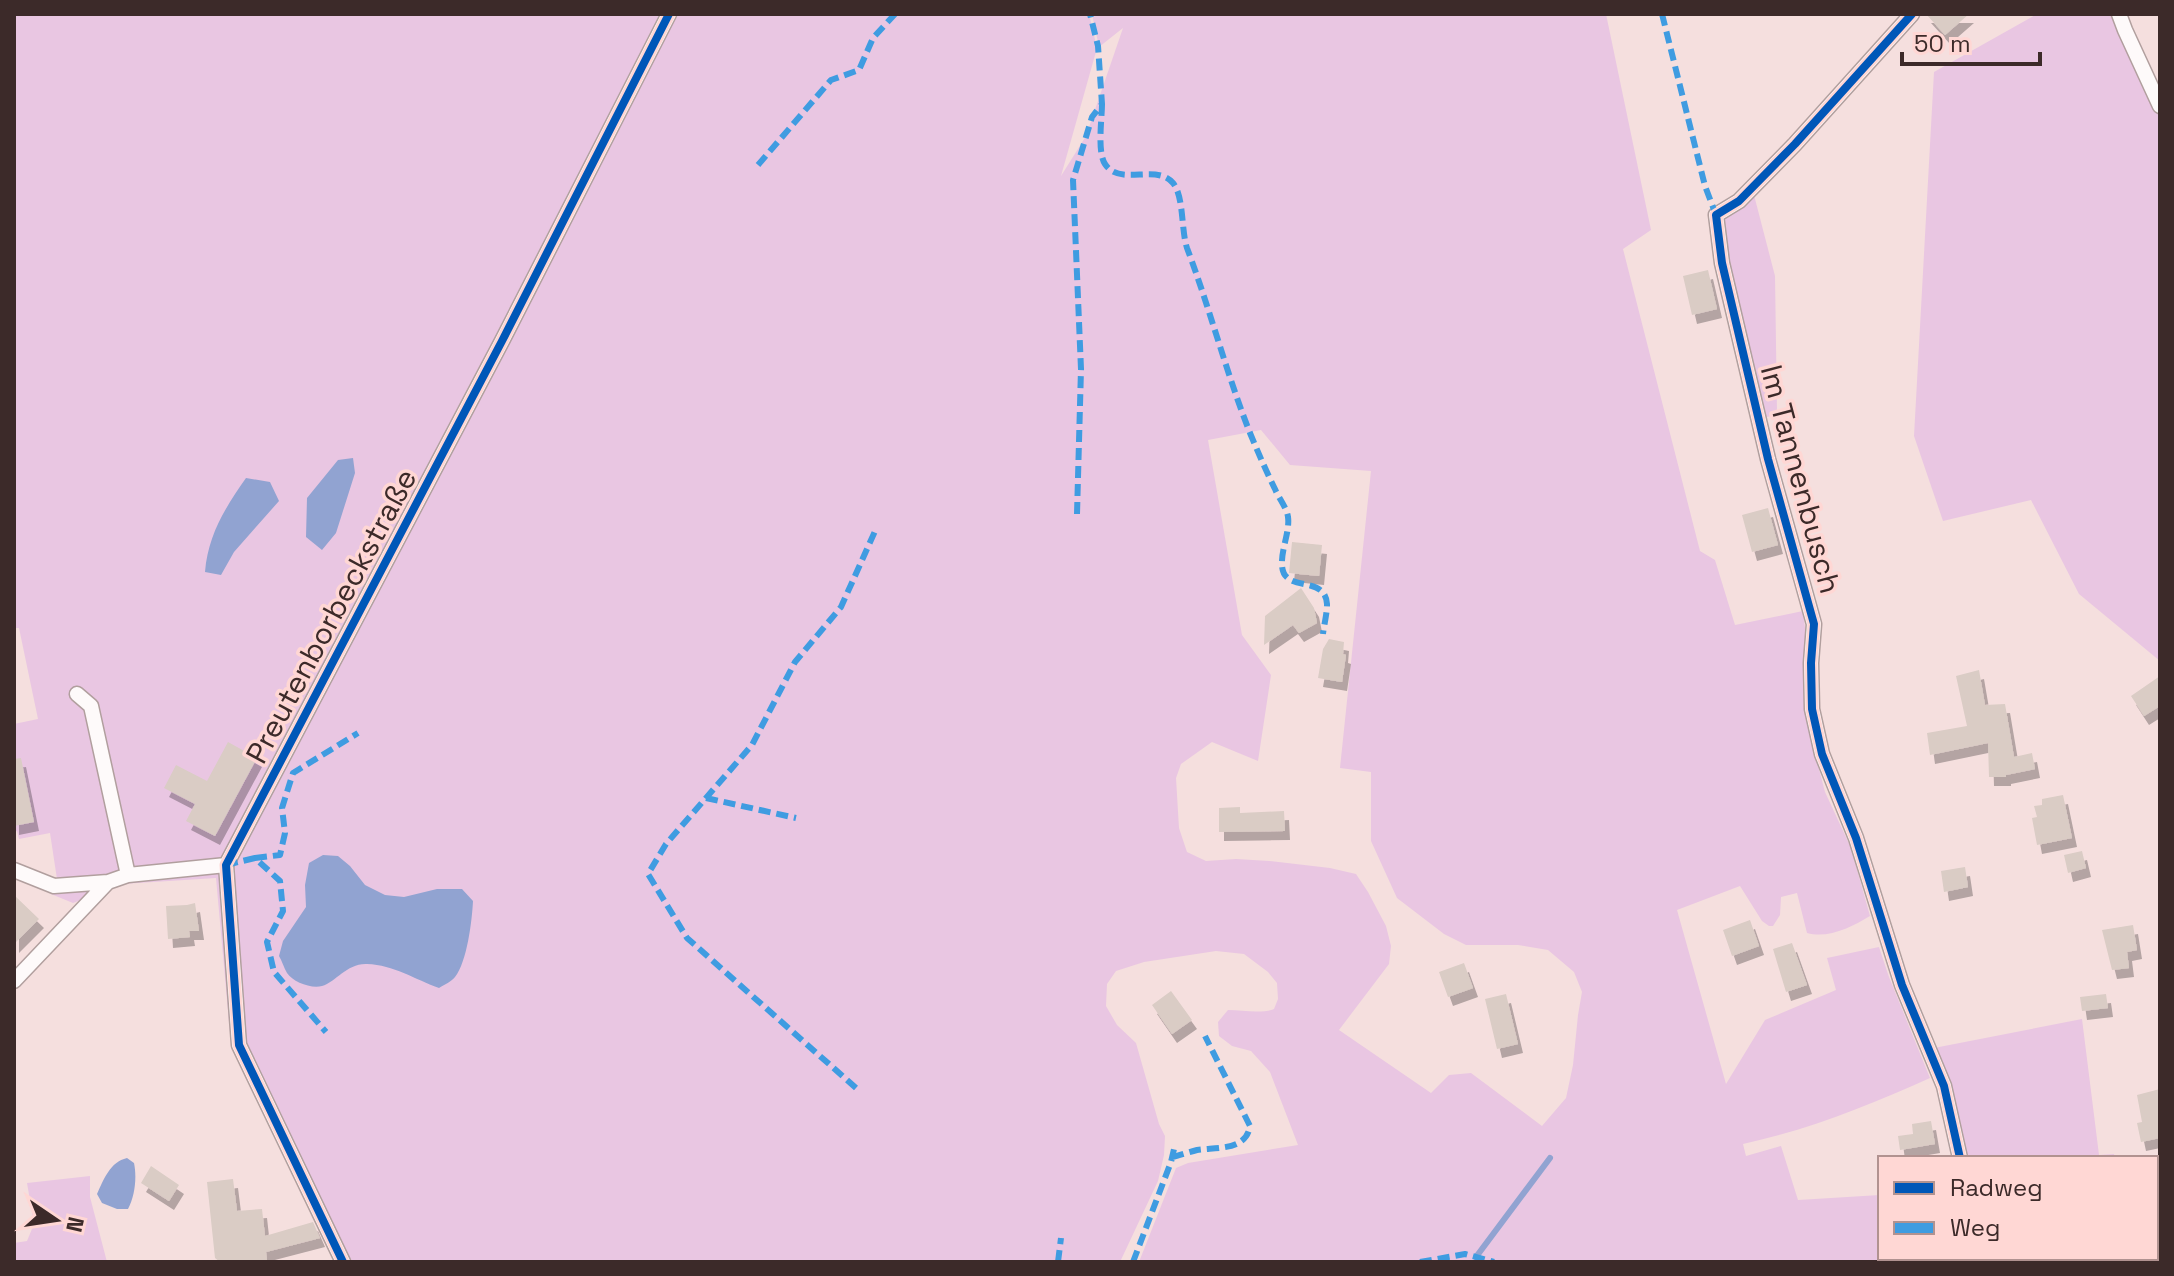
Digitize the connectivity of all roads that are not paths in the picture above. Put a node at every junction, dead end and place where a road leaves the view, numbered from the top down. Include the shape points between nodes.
1 (669, 14) edge
2 (1912, 14) edge
3 (2119, 14) edge
4 (2160, 106) edge
5 (77, 694) dead end
6 (226, 865) junction
7 (14, 870) edge
8 (128, 875) junction
9 (108, 882) junction
10 (14, 981) edge
11 (1960, 1156) edge
12 (343, 1262) edge

1 - 6 street, Preutenborbeckstraße
2 - 11 street, Im Tannenbusch via 1795,144 1739,201 1716,215 1764,444 1814,624 1812,709 1822,754 1856,838 1902,985 1944,1086
3 - 4 street
5 - 8 street via 91,706
6 - 8 street
6 - 12 street via 239,1045
7 - 9 street via 54,886
8 - 9 street
9 - 10 street

